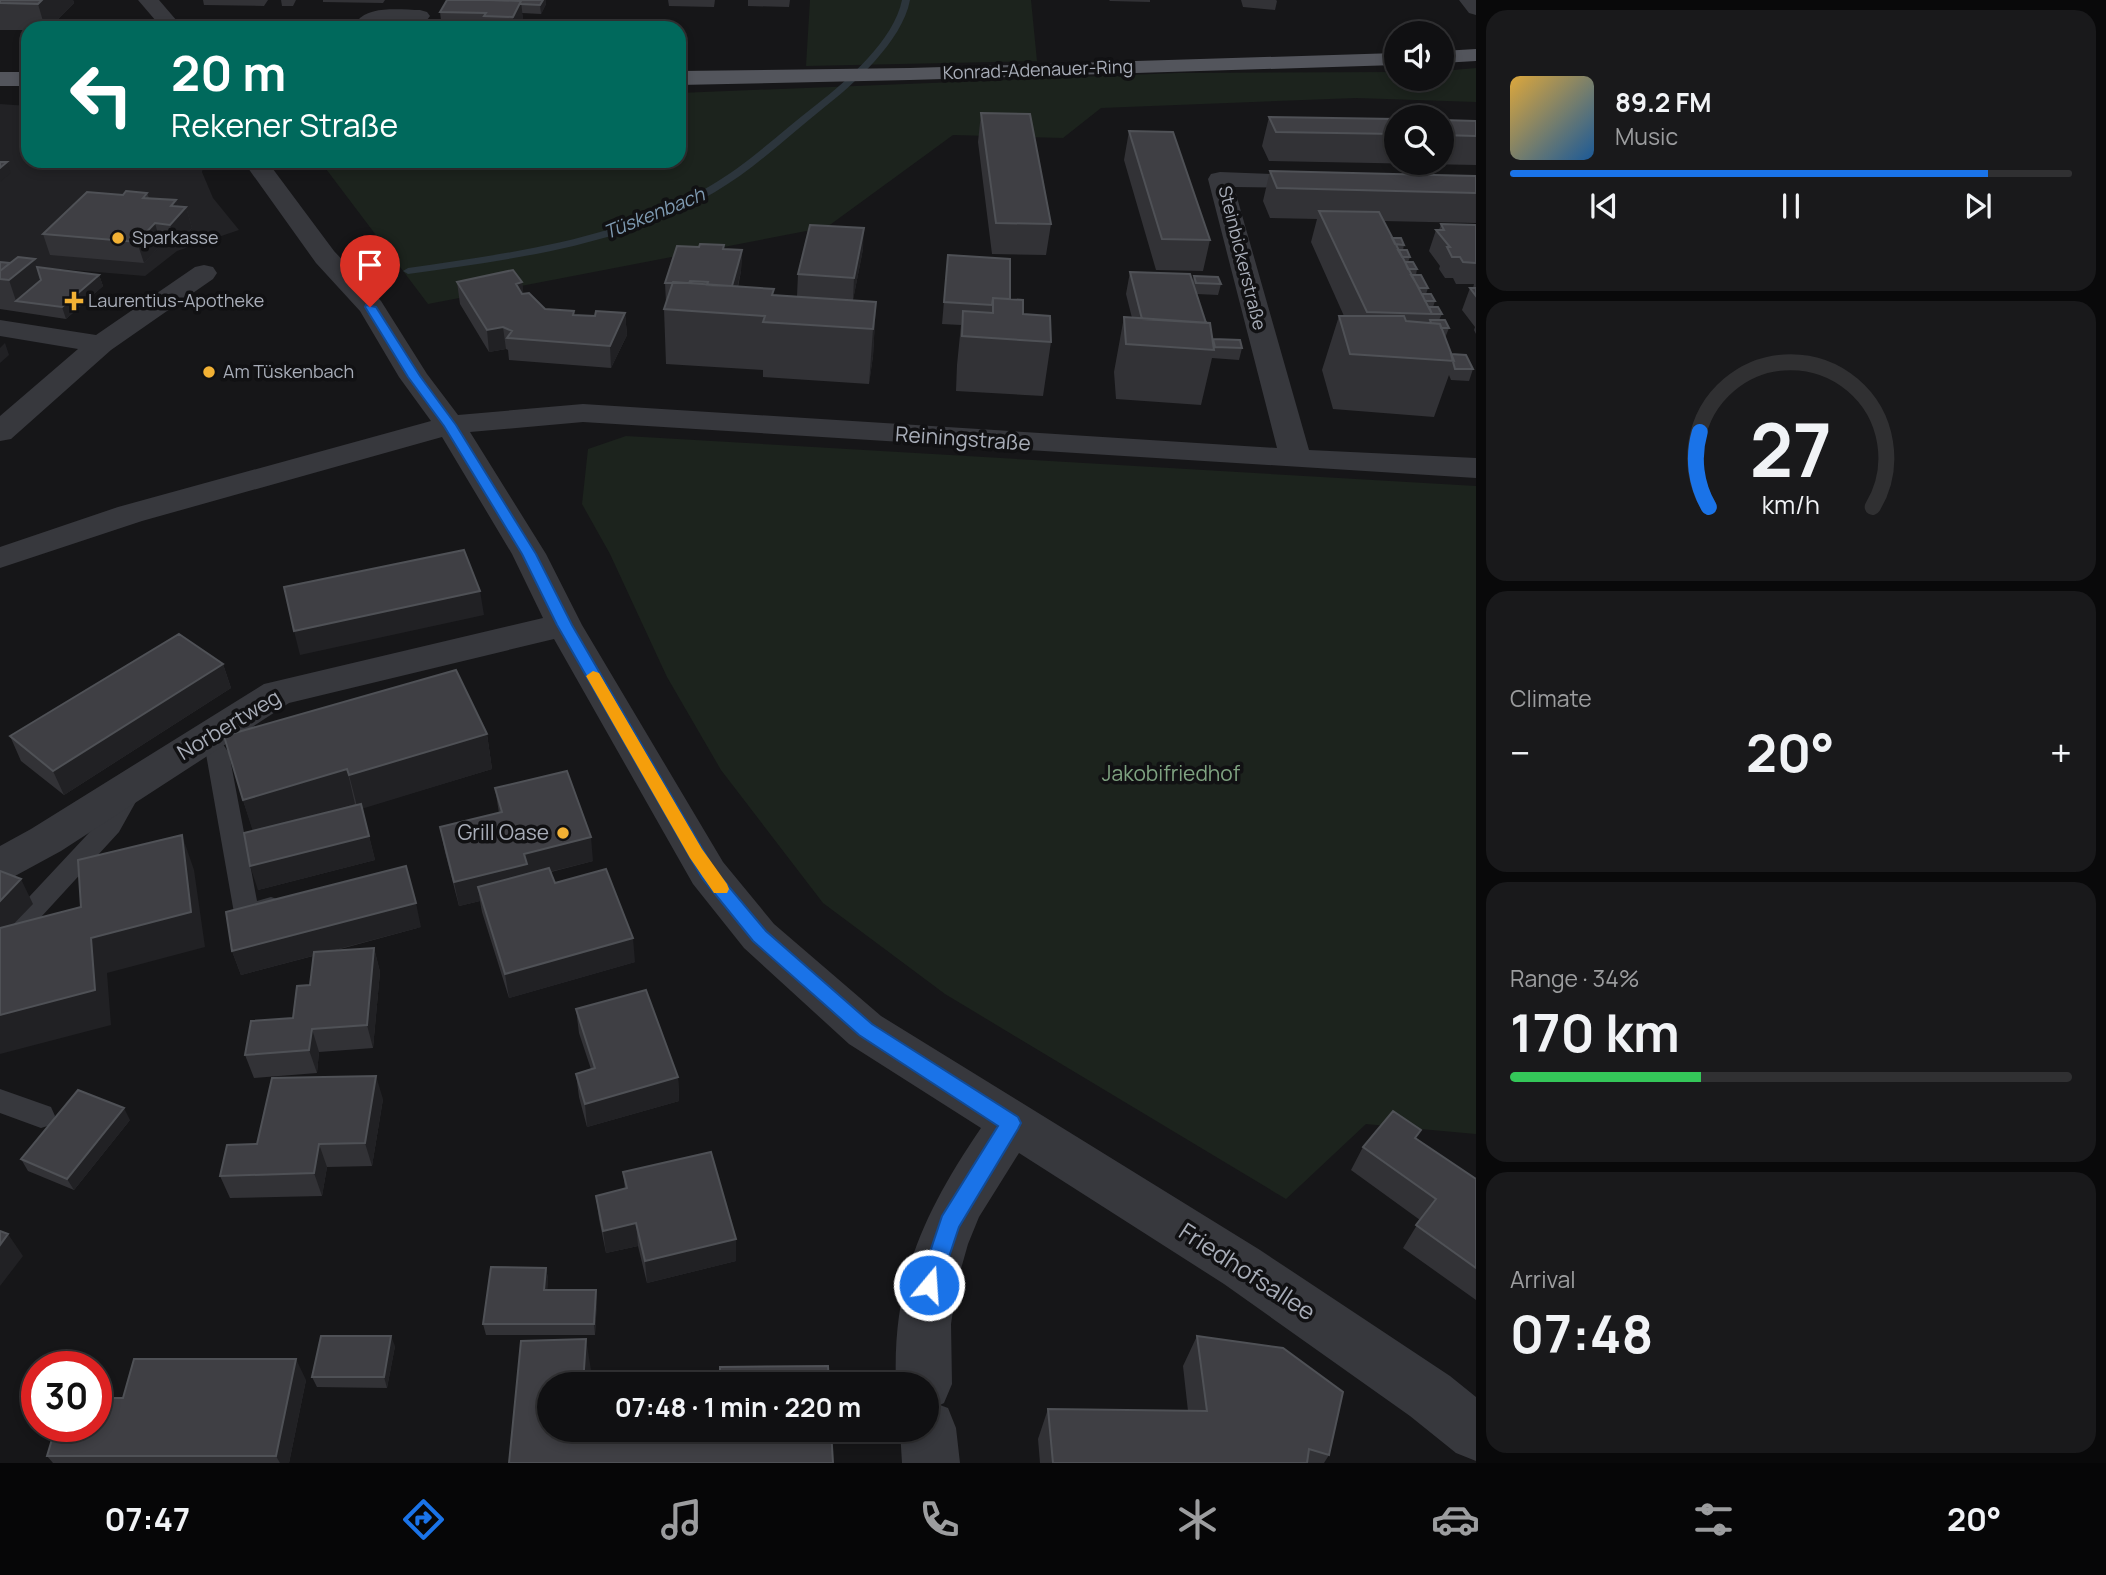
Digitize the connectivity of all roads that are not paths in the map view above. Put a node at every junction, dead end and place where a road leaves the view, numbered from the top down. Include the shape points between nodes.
1 (148, 0) edge
2 (1469, 0) edge
3 (1476, 9) edge
4 (421, 15) edge
5 (167, 21) edge
6 (367, 21) dead end
7 (1476, 55) edge
8 (1454, 56) edge
9 (1384, 59) edge
10 (686, 78) edge
11 (0, 79) edge
12 (21, 79) edge
13 (260, 168) edge
14 (1341, 182) edge
15 (204, 273) dead end
16 (0, 328) edge
17 (102, 344) junction
18 (450, 425) junction
19 (0, 432) edge
20 (1296, 460) junction
21 (1476, 468) edge
22 (0, 558) edge
23 (564, 625) junction
24 (206, 737) junction
25 (134, 783) junction
26 (0, 865) edge
27 (297, 900) edge
28 (0, 945) edge
29 (0, 1101) edge
30 (41, 1116) dead end
31 (1011, 1123) junction
32 (923, 1372) edge
33 (1476, 1433) edge
34 (929, 1442) edge
35 (930, 1463) edge

1 - 5 street
2 - 3 street
4 - 6 street
7 - 8 main road
9 - 10 main road, Konrad-Adenauer-Ring
11 - 12 main road
13 - 18 street, Friedhofsallee via 326,257 370,307
14 - 20 street, Steinbickerstraße via 1220,179
15 - 17 street
16 - 17 street
17 - 19 street
18 - 20 street, Reiningstraße via 583,413
18 - 22 street via 130,514
18 - 23 street, Friedhofsallee via 529,554
20 - 21 street, Reiningstraße
23 - 24 street, Norbertweg via 276,693
23 - 31 street, Friedhofsallee via 708,873 759,936 865,1030
24 - 25 street, Norbertweg
24 - 27 lane via 217,753 247,913
25 - 26 street, Norbertweg
25 - 28 lane via 110,826
29 - 30 lane
31 - 32 street via 950,1223 929,1285
31 - 33 street, Friedhofsallee via 1253,1274
34 - 35 street

